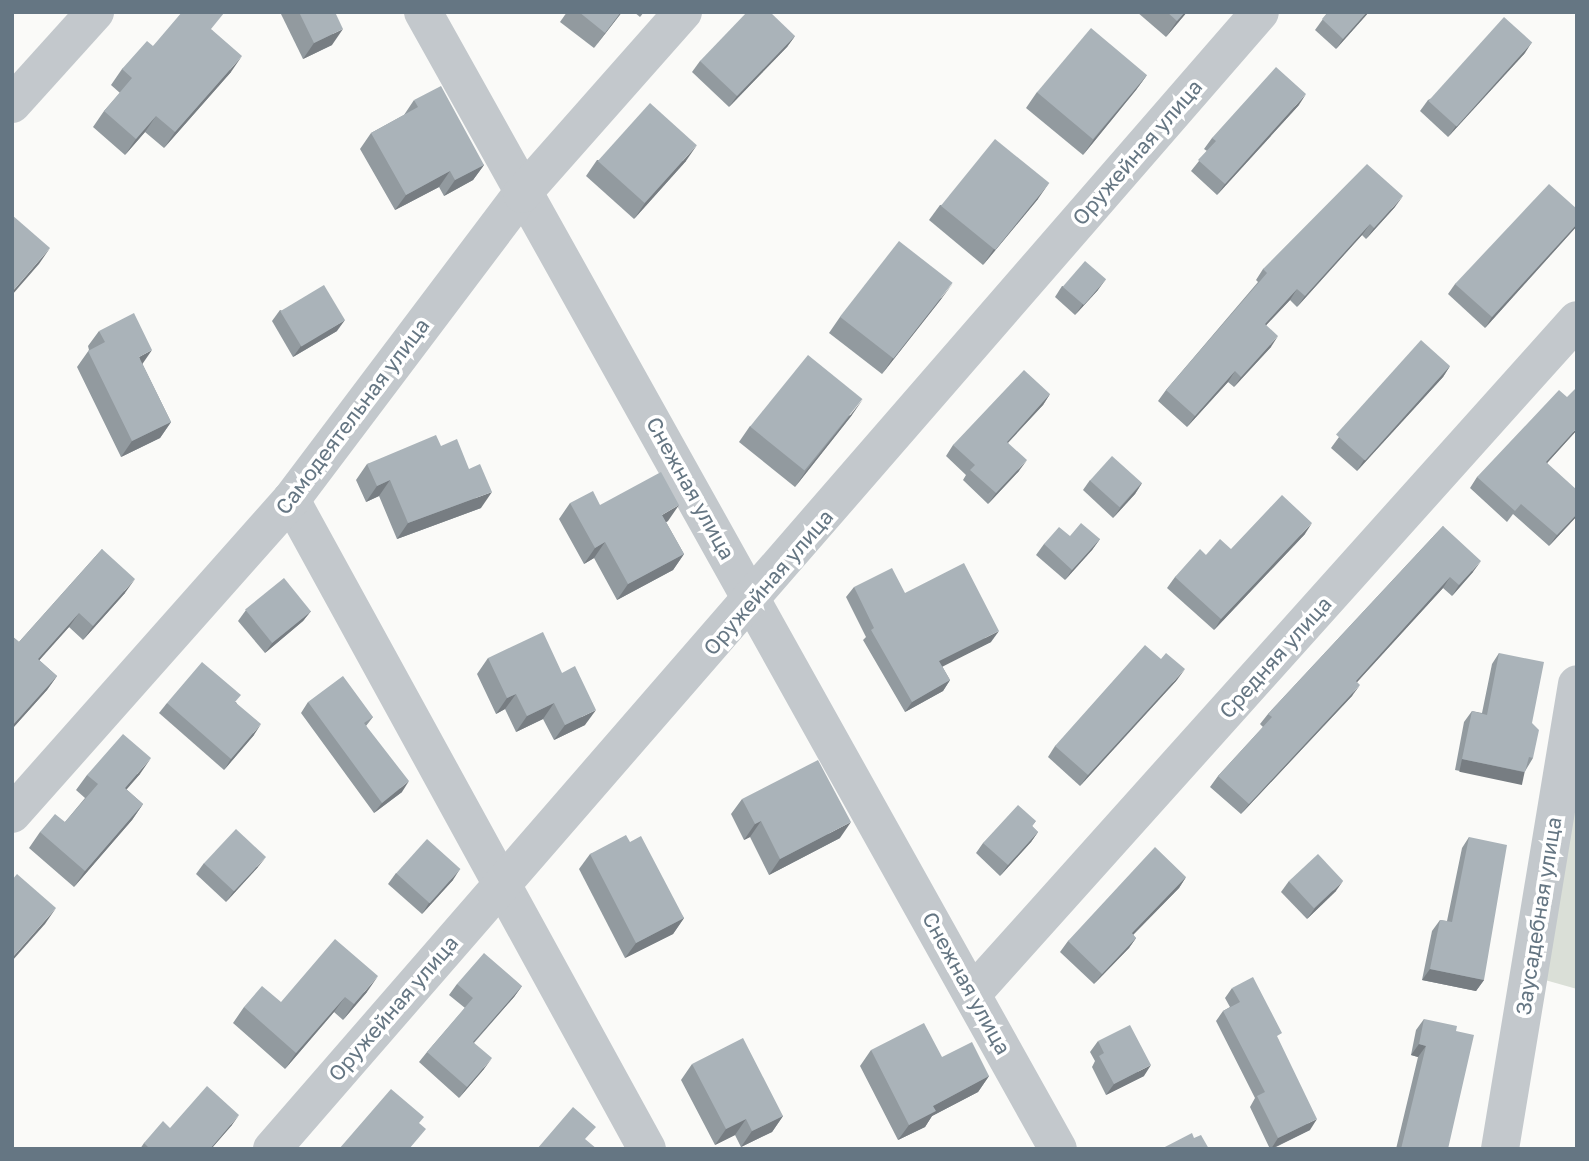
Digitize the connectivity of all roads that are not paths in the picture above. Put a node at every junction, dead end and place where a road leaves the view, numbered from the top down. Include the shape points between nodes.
1 (95, 12) edge
2 (423, 12) edge
3 (683, 12) edge
4 (1260, 12) edge
5 (12, 104) edge
6 (522, 194) junction
7 (1577, 320) edge
8 (291, 500) junction
9 (753, 600) junction
10 (1577, 684) edge
11 (12, 814) edge
12 (499, 884) junction
13 (974, 993) junction
14 (272, 1149) edge
15 (647, 1149) edge
16 (1058, 1149) edge
17 (1500, 1149) edge

1 - 5 street
2 - 6 street, Снежная улица
3 - 6 street, Самодеятельная улица
4 - 9 street, Оружейная улица
6 - 8 street, Самодеятельная улица
6 - 9 street, Снежная улица
7 - 13 street, Средняя улица
8 - 11 street, Самодеятельная улица
8 - 12 street
9 - 12 street, Оружейная улица
9 - 13 street, Снежная улица
10 - 17 street, Заусадебная улица
12 - 14 street, Оружейная улица
12 - 15 street
13 - 16 street, Снежная улица

